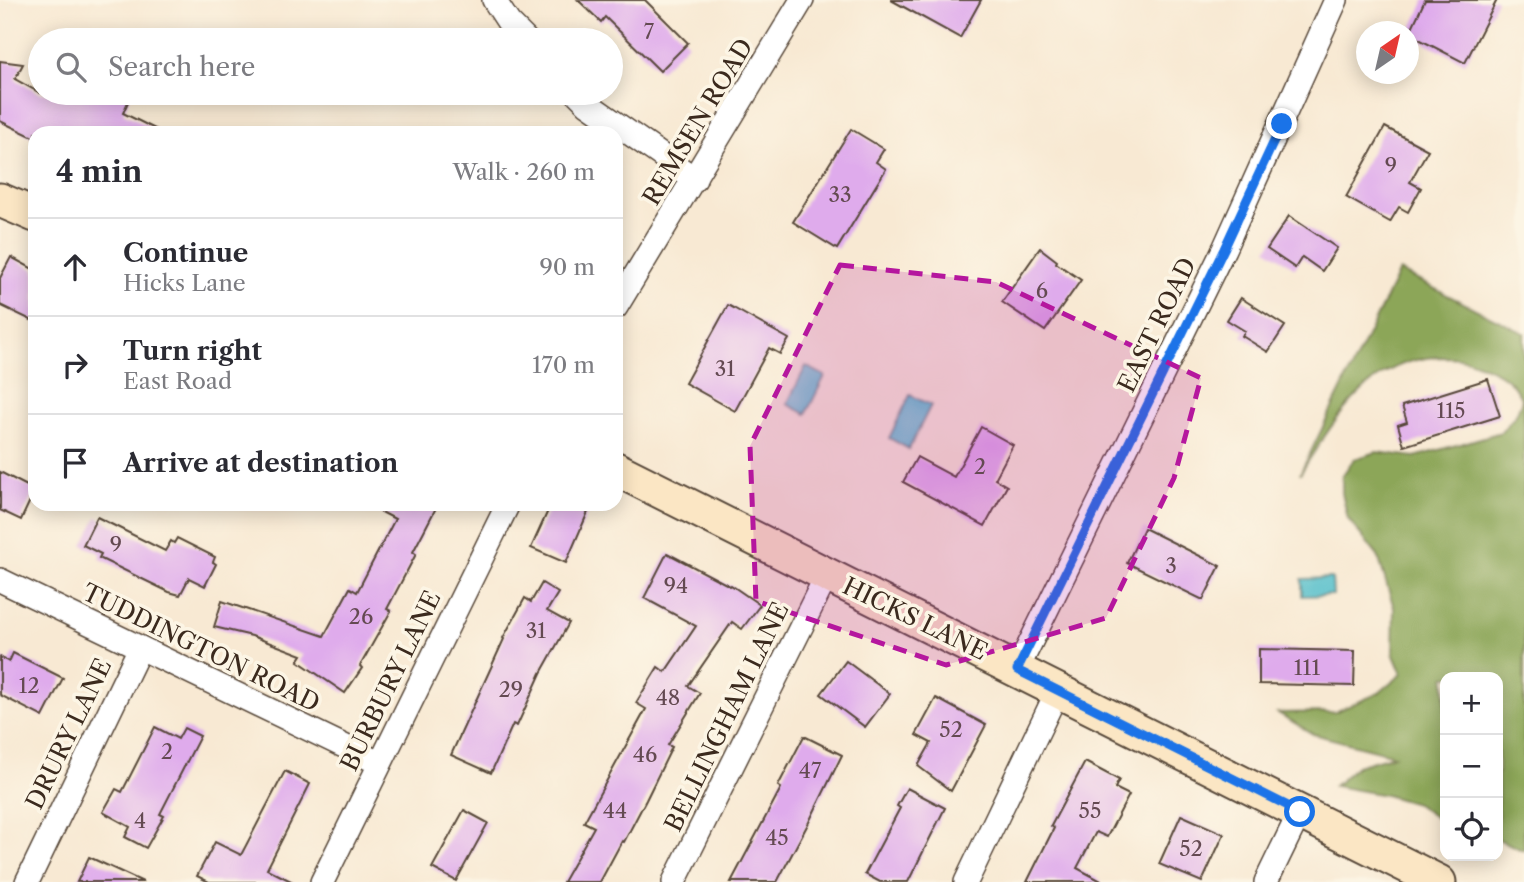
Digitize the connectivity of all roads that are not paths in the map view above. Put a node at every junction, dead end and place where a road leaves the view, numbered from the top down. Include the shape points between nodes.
1 (494, 0) edge
2 (802, 0) edge
3 (1336, 0) edge
4 (514, 28) edge
5 (589, 105) edge
6 (619, 126) edge
7 (623, 129) edge
8 (695, 179) junction
9 (0, 201) edge
10 (28, 212) edge
11 (623, 296) edge
12 (623, 473) edge
13 (505, 511) edge
14 (827, 575) junction
15 (0, 580) edge
16 (140, 648) junction
17 (1017, 670) junction
18 (1058, 690) junction
19 (379, 763) junction
20 (1300, 812) junction
21 (27, 882) edge
22 (321, 882) edge
23 (674, 882) edge
24 (966, 882) edge
25 (1266, 882) edge
26 (1439, 882) edge

1 - 4 street
2 - 8 street, REMSEN ROAD
3 - 17 street, EAST ROAD via 1224,249
5 - 6 street
7 - 8 street
8 - 11 street, REMSEN ROAD
9 - 10 main road
12 - 14 main road, HICKS LANE
13 - 19 street, BURBURY LANE
14 - 17 main road, HICKS LANE
14 - 23 street, BELLINGHAM LANE
15 - 16 street, TUDDINGTON ROAD
16 - 19 street, TUDDINGTON ROAD
16 - 21 street, DRURY LANE
17 - 18 main road, HICKS LANE
18 - 20 main road, HICKS LANE
18 - 24 street
19 - 22 street, BURBURY LANE
20 - 25 street
20 - 26 main road, HICKS LANE

